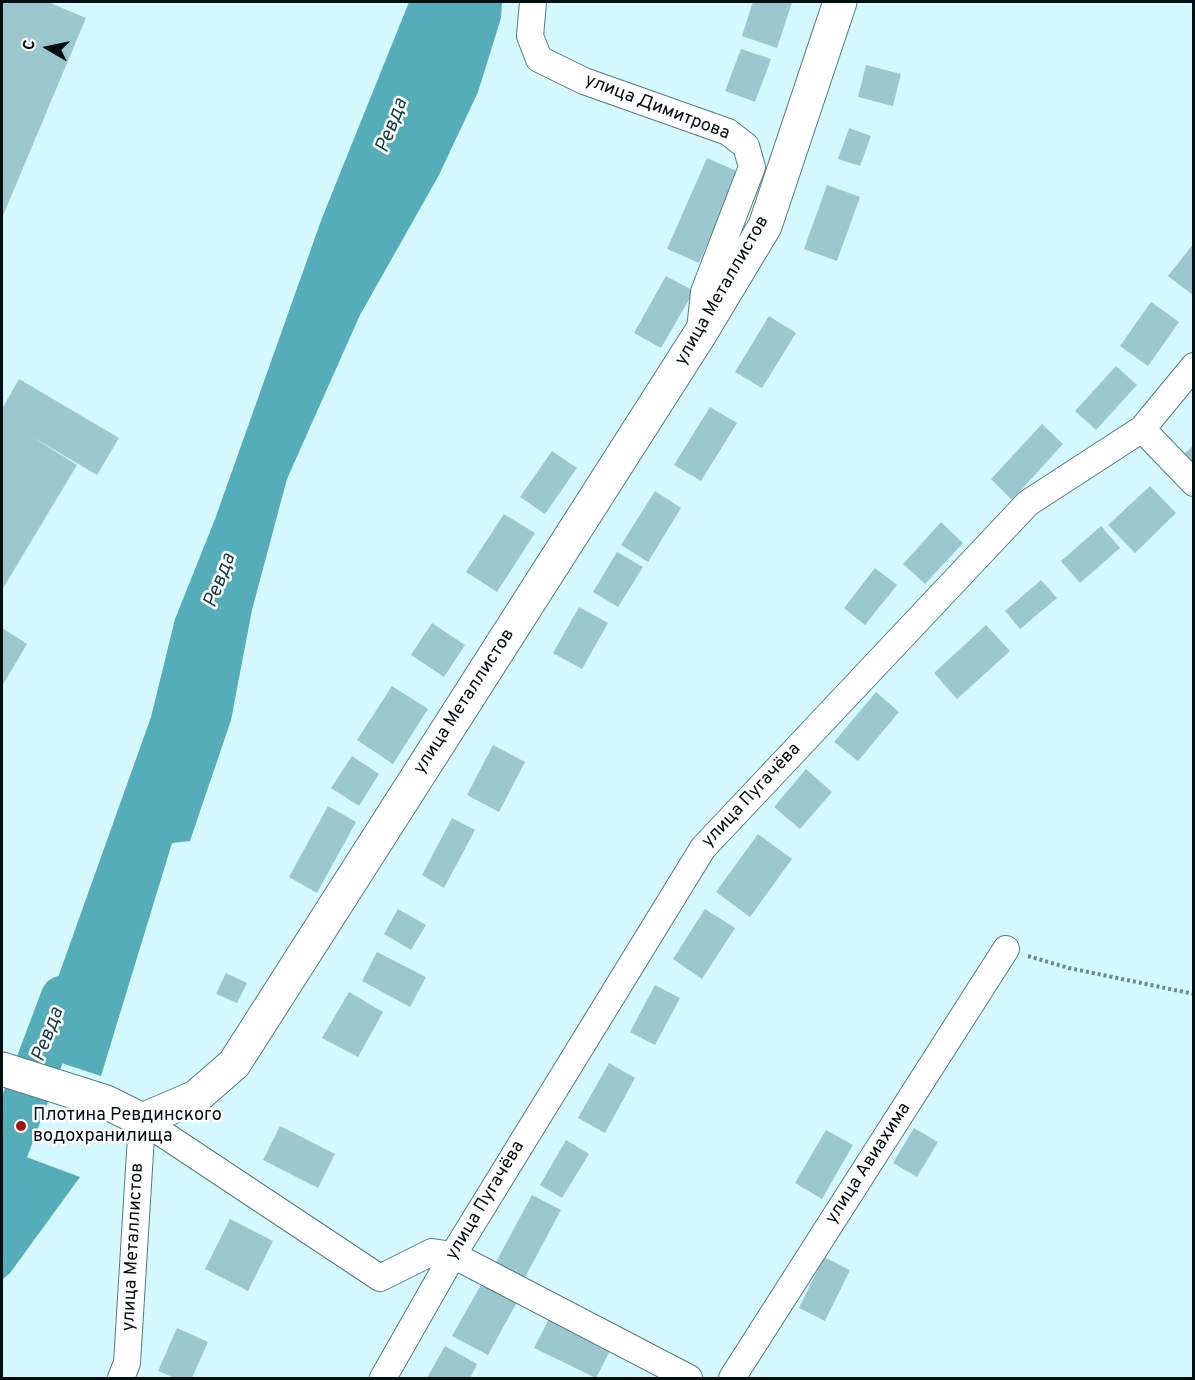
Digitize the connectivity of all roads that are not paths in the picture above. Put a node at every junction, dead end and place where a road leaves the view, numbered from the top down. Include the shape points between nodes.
1 (533, 2) edge
2 (840, 2) edge
3 (700, 334) junction
4 (1194, 366) edge
5 (1142, 429) junction
6 (1194, 483) edge
7 (1006, 949) road end
8 (2, 1069) edge
9 (142, 1120) junction
10 (453, 1255) junction
11 (121, 1378) edge
12 (383, 1378) edge
13 (689, 1378) edge
14 (732, 1378) edge

1 - 3 street, улица Димитрова via 530,36 539,59 584,81 728,132 746,146 752,167 704,292
2 - 3 street, улица Металлистов via 765,226
3 - 9 street, улица Металлистов via 234,1064 196,1097
4 - 5 street, улица Пугачёва
5 - 6 street
5 - 10 street, улица Пугачёва via 1028,503 703,848
7 - 14 street, улица Авиахима
8 - 9 street via 106,1102
9 - 10 street via 380,1278 432,1251
9 - 11 street, улица Металлистов via 127,1363
10 - 12 street, улица Пугачёва
10 - 13 street

